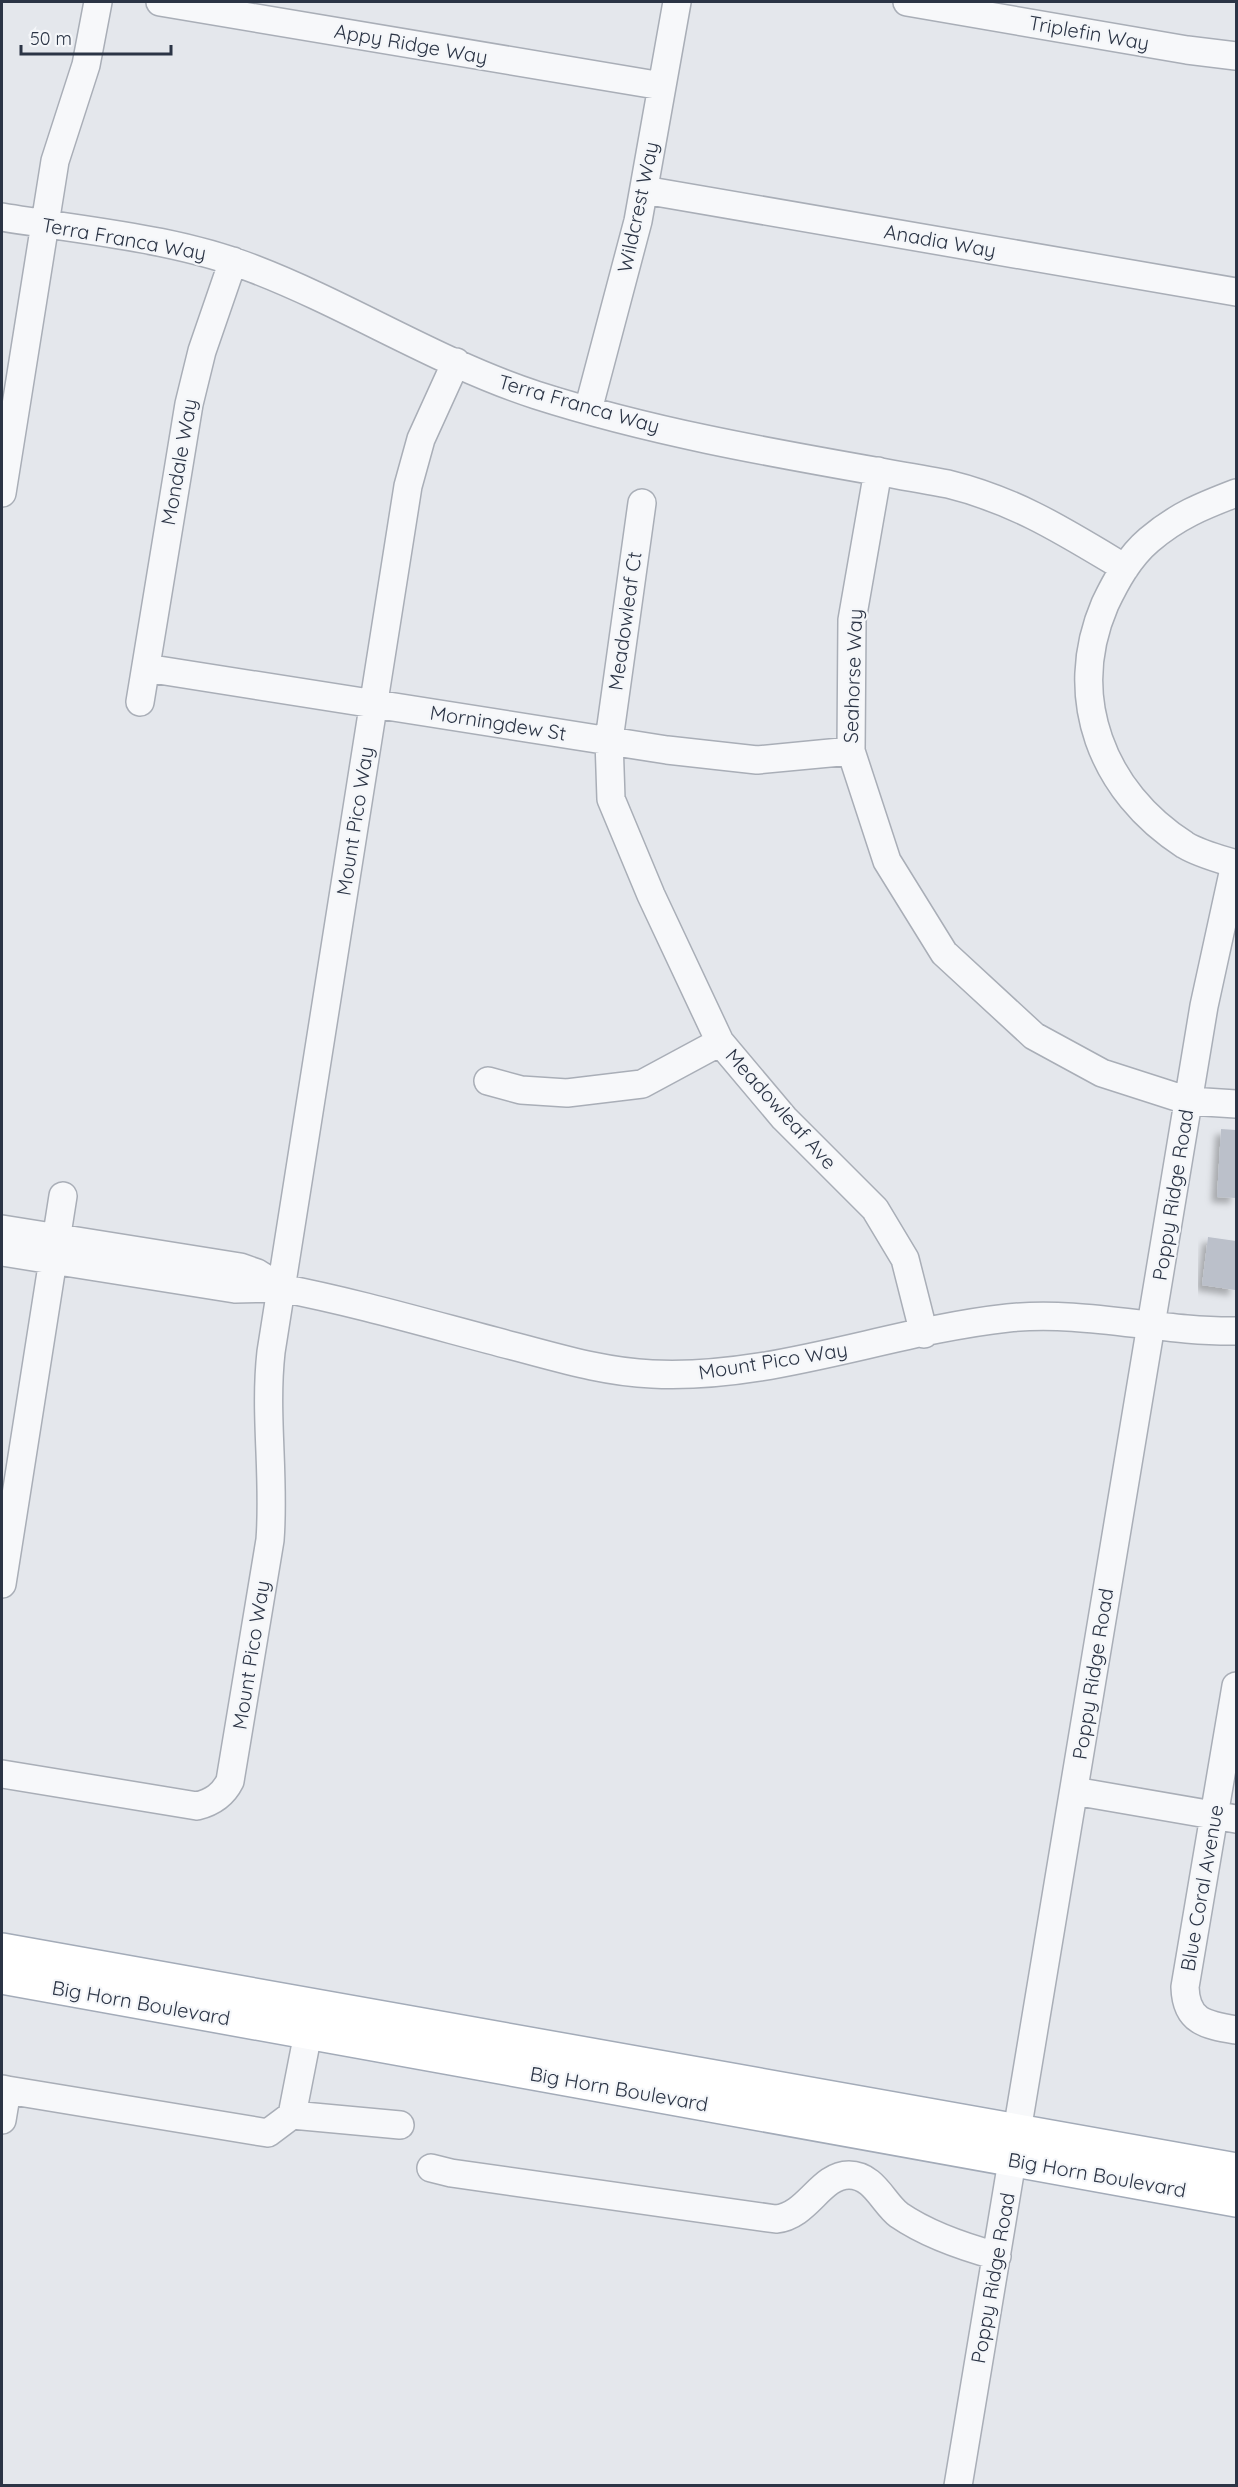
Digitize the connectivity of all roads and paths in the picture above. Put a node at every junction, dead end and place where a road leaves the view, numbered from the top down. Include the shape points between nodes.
1 (98, 2) edge
2 (160, 2) edge
3 (677, 2) edge
4 (907, 2) edge
5 (1236, 56) edge
6 (662, 86) junction
7 (644, 190) junction
8 (2, 217) edge
9 (44, 224) junction
10 (233, 261) junction
11 (1236, 292) edge
12 (456, 362) junction
13 (588, 410) junction
14 (5, 453) edge
15 (878, 471) junction
16 (2, 493) edge
17 (1236, 493) edge
18 (642, 503) dead end
19 (1125, 568) junction
20 (146, 668) junction
21 (140, 702) dead end
22 (374, 704) junction
23 (609, 740) junction
24 (851, 751) junction
25 (1236, 864) edge
26 (720, 1042) junction
27 (488, 1081) dead end
28 (1189, 1101) junction
29 (1236, 1104) edge
30 (63, 1196) dead end
31 (2, 1229) edge
32 (55, 1249) junction
33 (2, 1252) edge
34 (281, 1288) junction
35 (1151, 1327) junction
36 (1236, 1331) edge
37 (924, 1334) junction
38 (2, 1584) edge
39 (1236, 1686) edge
40 (2, 1773) edge
41 (1074, 1791) junction
42 (1225, 1817) edge
43 (2, 1950) edge
44 (2, 1977) edge
45 (1236, 2030) edge
46 (308, 2033) junction
47 (4, 2089) edge
48 (292, 2115) junction
49 (2, 2120) edge
50 (400, 2125) dead end
51 (1016, 2146) junction
52 (431, 2168) dead end
53 (1236, 2170) edge
54 (1236, 2200) edge
55 (997, 2256) junction
56 (958, 2486) edge

1 - 9 street via 86,65 55,161
2 - 6 street, Appy Ridge Way
3 - 6 street, Wildcrest Way
4 - 5 street, Triplefin Way
6 - 7 street, Wildcrest Way
7 - 11 street, Anadia Way
7 - 13 street, Wildcrest Way
8 - 9 street, Terra Franca Way
9 - 10 street, Terra Franca Way via 165,244
9 - 14 street
10 - 12 street, Terra Franca Way
10 - 20 street, Mondale Way via 202,351 189,404
12 - 13 street, Terra Franca Way via 510,386
12 - 22 street, Mount Pico Way via 421,439 412,470
13 - 15 street, Terra Franca Way via 732,445
14 - 16 street
15 - 19 street, Terra Franca Way via 948,484 1005,501
15 - 24 street, Seahorse Way via 852,620
17 - 19 street, Poppy Ridge Road via 1189,511 1148,541
18 - 23 street, Meadowleaf Ct
19 - 25 street, Poppy Ridge Road via 1115,581 1095,627 1088,678 1095,729 1115,776 1146,816 1187,846
20 - 21 street, Mondale Way
20 - 22 street, Morningdew St
22 - 23 street, Morningdew St
22 - 34 street, Mount Pico Way
23 - 24 street, Morningdew St via 757,760
23 - 26 street, Meadowleaf Ave via 611,800
24 - 28 street, Seahorse Way via 887,861 944,953 1034,1036 1102,1073
25 - 28 street, Poppy Ridge Road via 1213,959
26 - 27 street via 642,1084 567,1093 521,1090
26 - 37 street, Meadowleaf Ave via 784,1118 875,1209 905,1259
28 - 29 street, Seahorse Way
28 - 35 street, Poppy Ridge Road
30 - 32 street
31 - 32 street, Mount Pico Way
32 - 33 street, Mount Pico Way
32 - 34 street, Mount Pico Way via 235,1289
32 - 38 street
34 - 37 street, Mount Pico Way via 588,1365 648,1374 731,1372
34 - 40 street, Mount Pico Way via 267,1395 270,1540 227,1788 215,1800 197,1806
35 - 36 street, Mount Pico Way
35 - 37 street, Mount Pico Way via 1086,1318 1034,1317 985,1321
35 - 41 street, Poppy Ridge Road
39 - 42 street, Blue Coral Avenue
41 - 42 street
41 - 51 street, Poppy Ridge Road
42 - 45 street, Blue Coral Avenue via 1185,1987 1185,2003 1194,2017 1211,2026
43 - 51 main road, Big Horn Boulevard
44 - 46 main road, Big Horn Boulevard
46 - 48 street
46 - 51 main road, Big Horn Boulevard
47 - 48 street via 268,2133
47 - 49 street
48 - 50 street
51 - 53 main road, Big Horn Boulevard
51 - 54 main road, Big Horn Boulevard
51 - 55 street, Poppy Ridge Road
52 - 55 street via 776,2219 788,2218 835,2179 849,2175 872,2185 897,2213 922,2227
55 - 56 street, Poppy Ridge Road

